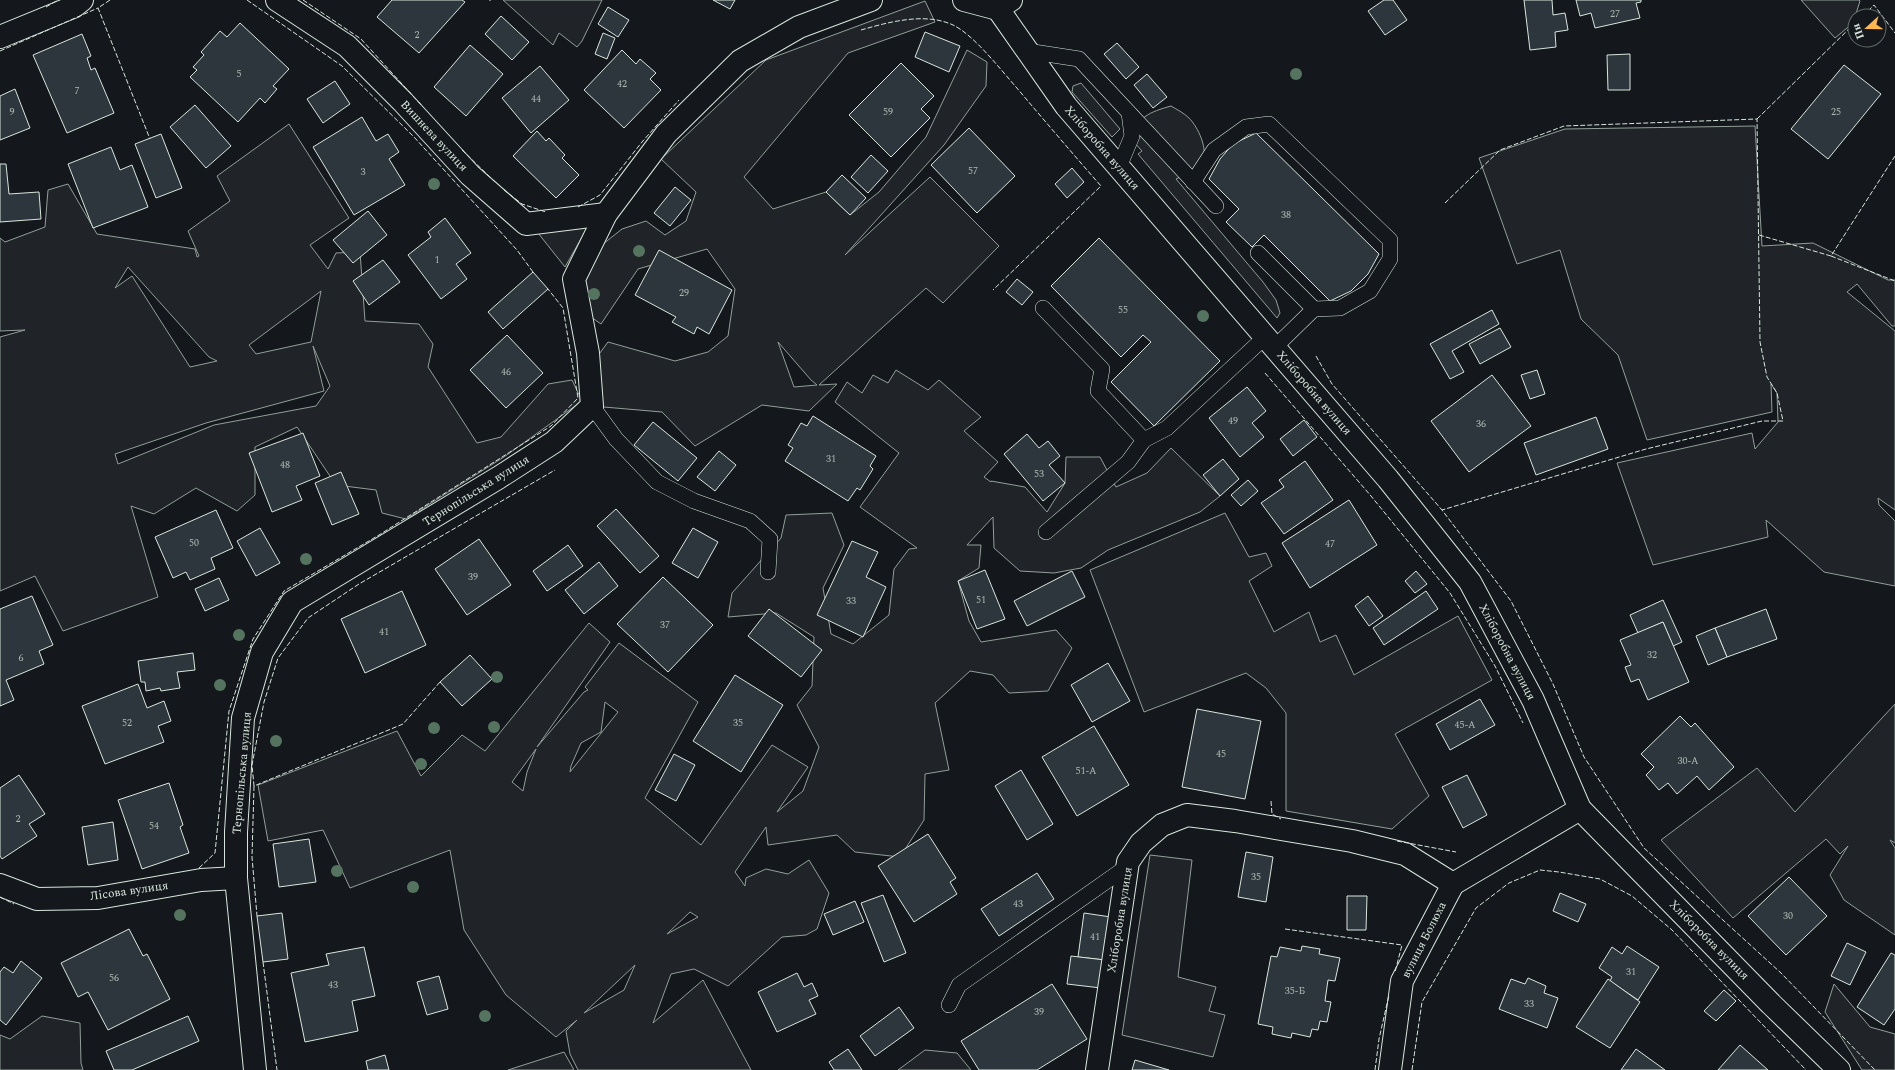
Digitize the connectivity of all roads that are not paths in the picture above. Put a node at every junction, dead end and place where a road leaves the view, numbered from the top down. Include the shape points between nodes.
1 (82, 0) edge
2 (278, 0) edge
3 (871, 0) edge
4 (964, 0) edge
5 (1005, 5) edge
6 (0, 37) edge
7 (1027, 51) junction
8 (1129, 114) junction
9 (1119, 167) junction
10 (1193, 182) junction
11 (1216, 206) dead end
12 (606, 214) junction
13 (1258, 253) dead end
14 (1043, 308) dead end
15 (1314, 310) junction
16 (1270, 342) junction
17 (592, 406) junction
18 (1144, 440) junction
19 (1046, 532) dead end
20 (768, 572) dead end
21 (1580, 809) junction
22 (1128, 866) junction
23 (236, 878) junction
24 (1453, 884) junction
25 (0, 885) edge
26 (949, 1005) dead end
27 (255, 1070) edge
28 (1097, 1070) edge
29 (1390, 1070) edge
30 (1839, 1070) edge

1 - 6 street via 73,7
2 - 12 street, Вишнева вулиця via 347,46 470,175 526,224
3 - 12 street via 799,27 740,61 666,134
4 - 5 street
5 - 7 street, Хліборобна вулиця
7 - 8 lane via 1079,60
7 - 9 street, Хліборобна вулиця via 1066,106
8 - 9 lane via 1132,136
8 - 10 lane
9 - 16 street, Хліборобна вулиця
10 - 11 lane
10 - 15 lane via 1214,150 1246,128 1269,124 1390,240 1390,259 1370,291 1340,308
12 - 17 street via 574,279 588,353
13 - 15 lane
14 - 18 lane via 1102,369 1098,391
15 - 16 lane
16 - 18 lane via 1167,428
16 - 21 street, Хліборобна вулиця via 1388,479 1470,582 1533,700
17 - 20 lane via 616,439 656,482 694,502 750,521 770,539
17 - 23 street, Тернопільська вулиця via 554,442 292,602 262,652 244,718 236,832
18 - 19 lane via 1128,462
21 - 24 street
21 - 30 street, Хліборобна вулиця
22 - 24 street, Хліборобна вулиця via 1140,843 1162,826 1188,815 1352,841 1405,854
22 - 26 lane via 959,985
22 - 28 street, Хліборобна вулиця
23 - 25 street, Лісова вулиця via 201,880 98,898 37,899
23 - 27 street, Тернопільська вулиця
24 - 29 street, вулиця Болюха via 1402,981

